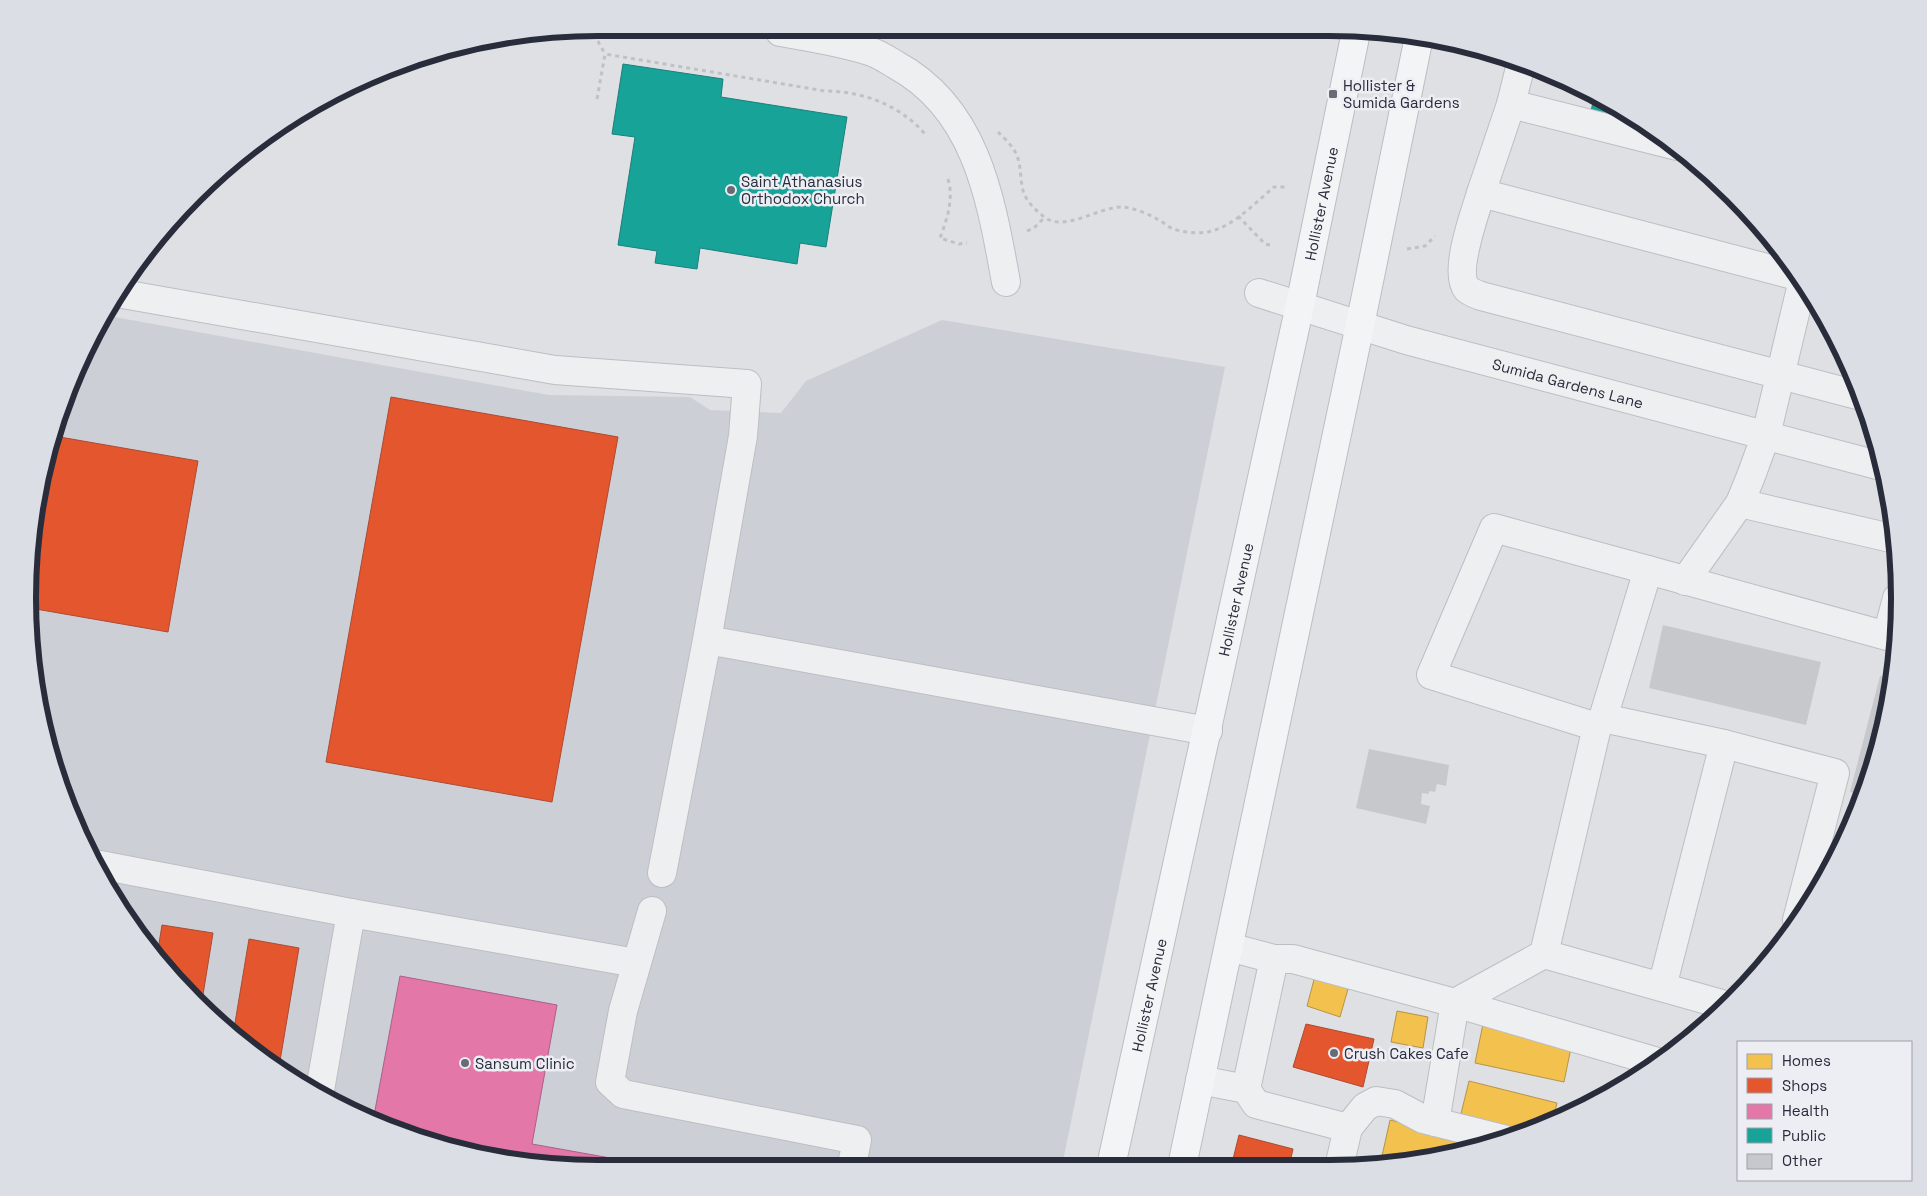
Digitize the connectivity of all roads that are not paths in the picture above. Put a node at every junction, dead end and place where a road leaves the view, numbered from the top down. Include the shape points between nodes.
1 (799, 36) edge
2 (1355, 37) edge
3 (1417, 44) edge
4 (1520, 70) edge
5 (1511, 104) junction
6 (1655, 141) edge
7 (1481, 193) junction
8 (1787, 273) edge
9 (1006, 282) dead end
10 (1259, 292) dead end
11 (1800, 292) edge
12 (126, 295) edge
13 (1300, 305) junction
14 (1360, 325) junction
15 (1780, 375) junction
16 (1852, 394) edge
17 (1766, 435) junction
18 (1875, 464) edge
19 (1740, 502) junction
20 (1887, 537) edge
21 (1648, 570) junction
22 (1685, 581) junction
23 (1890, 623) edge
24 (707, 640) junction
25 (1600, 723) junction
26 (1208, 731) junction
27 (1724, 744) junction
28 (105, 866) edge
29 (662, 874) dead end
30 (1802, 900) edge
31 (652, 911) dead end
32 (351, 913) junction
33 (1228, 947) junction
34 (1544, 954) junction
35 (1274, 959) junction
36 (636, 963) junction
37 (1662, 987) junction
38 (1456, 1003) junction
39 (1718, 1003) edge
40 (1649, 1059) edge
41 (1200, 1080) junction
42 (321, 1086) edge
43 (1246, 1089) junction
44 (1434, 1122) junction
45 (1348, 1128) junction
46 (1491, 1136) edge
47 (853, 1160) edge
48 (1113, 1160) edge
49 (1183, 1160) edge
50 (1341, 1160) edge

1 - 9 street via 871,51 924,84 952,113 974,150 986,186
2 - 13 main road, Hollister Avenue
3 - 14 main road
4 - 5 street
5 - 6 street
5 - 7 street
7 - 8 street
7 - 15 street via 1462,263 1462,280 1468,290 1480,296
10 - 13 street, Sumida Gardens Lane
11 - 15 street
12 - 24 street via 555,370 746,384 743,436
13 - 14 street, Sumida Gardens Lane
13 - 26 main road, Hollister Avenue
14 - 17 street, Sumida Gardens Lane
14 - 33 main road
15 - 16 street
15 - 17 street
17 - 18 street, Sumida Gardens Lane
17 - 19 street
19 - 20 street
19 - 22 street
21 - 22 street
21 - 25 street
21 - 25 street via 1494,528 1431,676
22 - 23 street via 1887,636
24 - 26 street
24 - 29 street
25 - 27 street
25 - 34 street
26 - 48 main road, Hollister Avenue
27 - 30 street via 1835,772
27 - 37 street
28 - 32 street
31 - 36 street
32 - 36 street
32 - 42 street
33 - 35 street
33 - 41 main road
34 - 37 street
34 - 38 street
35 - 38 street via 1293,959
35 - 43 street
36 - 47 street via 610,1082 623,1094 857,1140
37 - 39 street
38 - 40 street
38 - 44 street
41 - 43 street
41 - 49 main road
43 - 45 street via 1256,1104
44 - 45 street via 1395,1104 1376,1101 1364,1107
44 - 46 street
45 - 50 street

